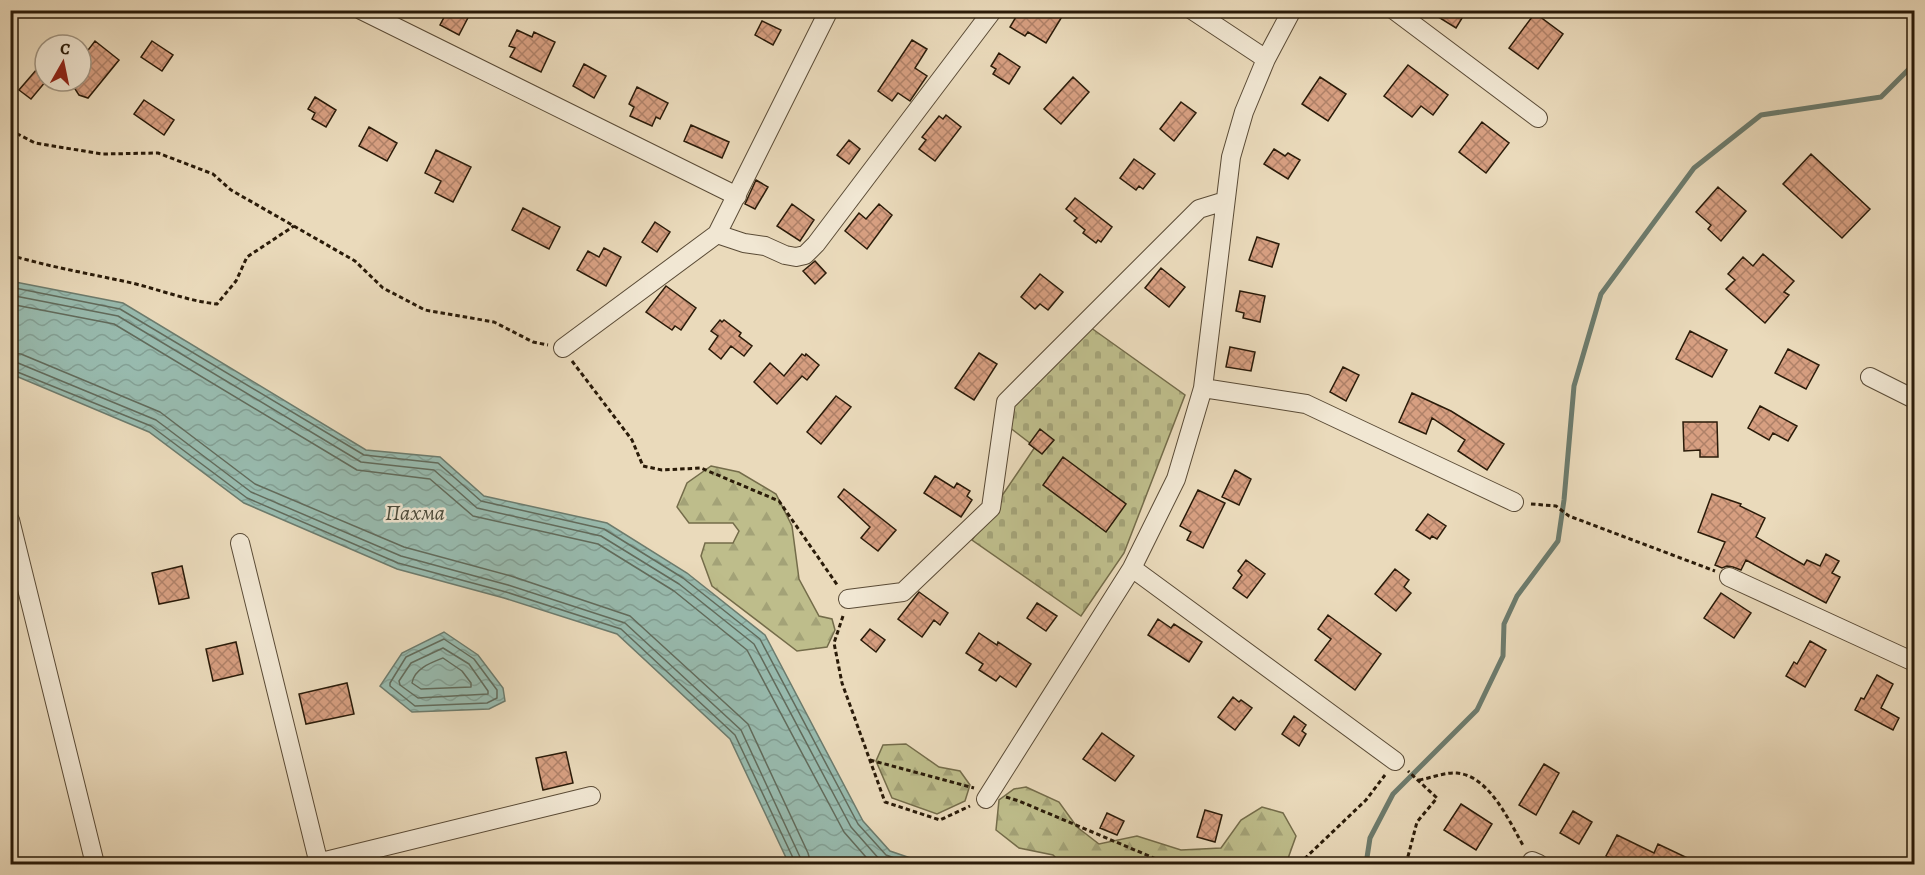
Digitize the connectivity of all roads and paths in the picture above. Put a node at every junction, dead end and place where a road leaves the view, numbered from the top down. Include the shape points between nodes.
1 (361, 10) edge
2 (829, 10) edge
3 (993, 10) edge
4 (1192, 10) edge
5 (1292, 10) edge
6 (1394, 10) edge
7 (1266, 59) junction
8 (1538, 118) dead end
9 (10, 130) edge
10 (737, 196) junction
11 (1225, 201) junction
12 (294, 226) junction
13 (717, 234) junction
14 (10, 255) edge
15 (563, 348) junction
16 (1870, 377) dead end
17 (1203, 388) junction
18 (1914, 399) edge
19 (1514, 502) joint
20 (10, 520) edge
21 (240, 543) dead end
22 (1132, 568) junction
23 (1729, 577) joint
24 (848, 599) junction
25 (1914, 662) edge
26 (870, 760) junction
27 (1393, 764) joint
28 (591, 796) dead end
29 (988, 796) junction
30 (1536, 863) edge
31 (95, 864) edge
32 (317, 864) edge
33 (1168, 864) edge
34 (1299, 864) edge
35 (1406, 864) edge

1 - 10 street
2 - 10 street
3 - 13 street via 805,255 785,255
4 - 7 street
5 - 7 street
6 - 8 street
7 - 11 street via 1231,157
9 - 12 path via 35,143 102,154 158,153 213,174 231,190
10 - 13 street
11 - 17 street
11 - 24 street via 1199,209 1006,402 991,508 903,592
12 - 14 path via 247,257 236,280 217,304 195,302
12 - 15 path via 355,261 383,288 425,310 494,322 533,342
13 - 15 street
15 - 24 path via 632,440 643,466 662,470 702,468 779,501
16 - 18 street
17 - 19 street via 1306,404
17 - 22 street via 1176,479
19 - 23 path via 1557,506 1569,516
20 - 31 street
21 - 32 street
22 - 27 street
22 - 29 street
23 - 25 street
24 - 26 path via 834,643 842,683
26 - 29 path
26 - 29 path via 885,802 940,820
27 - 34 path via 1366,800
28 - 32 street
29 - 33 path via 1019,801
30 - 35 path via 1494,795 1472,778 1456,773 1419,780 1437,798 1417,822

